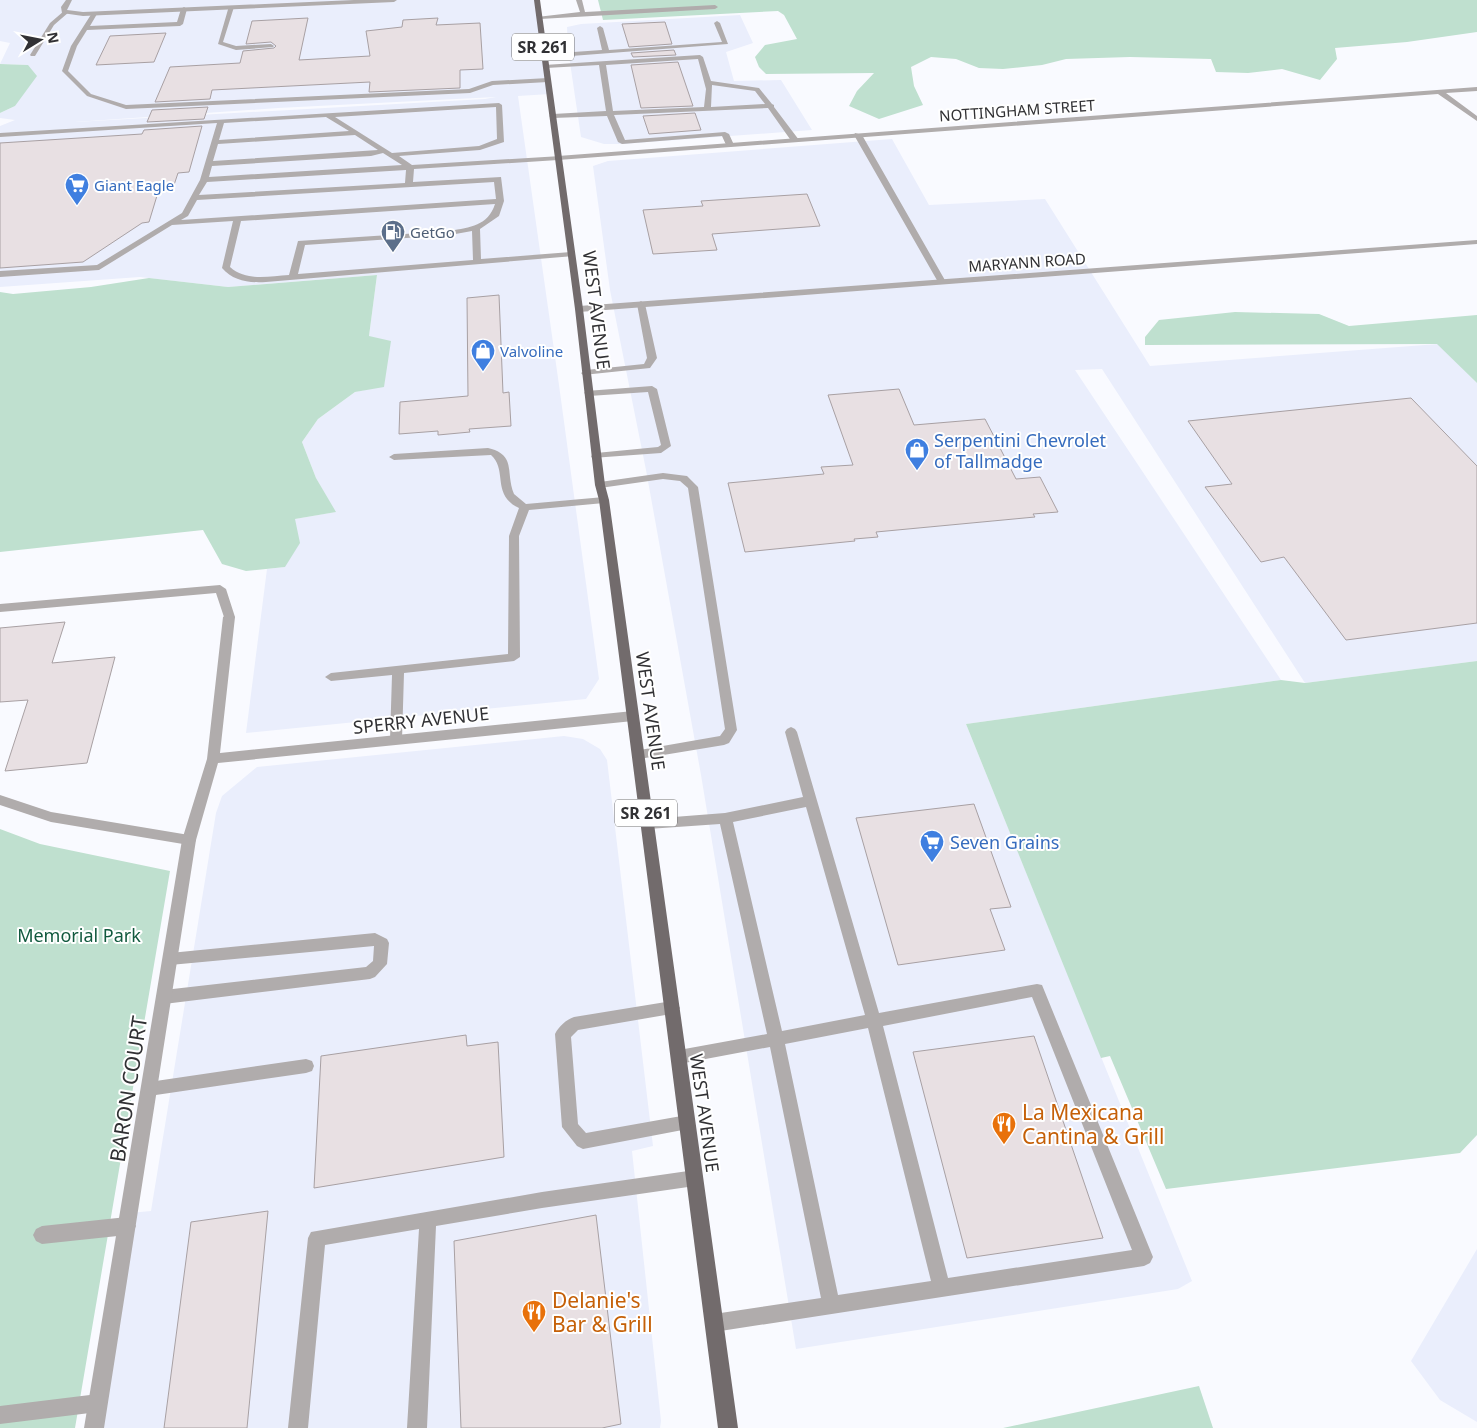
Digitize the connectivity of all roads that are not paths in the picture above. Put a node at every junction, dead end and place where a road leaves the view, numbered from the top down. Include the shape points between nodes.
1 (69, 0) edge
2 (181, 0) edge
3 (394, 0) edge
4 (537, 0) edge
5 (579, 0) edge
6 (231, 7) junction
7 (715, 7) dead end
8 (184, 9) junction
9 (176, 10) junction
10 (69, 13) junction
11 (94, 14) junction
12 (583, 14) junction
13 (540, 17) junction
14 (717, 23) dead end
15 (86, 28) junction
16 (600, 28) dead end
17 (271, 46) dead end
18 (606, 52) junction
19 (33, 55) dead end
20 (545, 56) junction
21 (602, 63) junction
22 (546, 66) junction
23 (548, 80) junction
24 (709, 83) junction
25 (1477, 90) edge
26 (1440, 92) junction
27 (772, 106) junction
28 (707, 108) junction
29 (610, 114) junction
30 (328, 115) junction
31 (553, 116) junction
32 (1477, 119) edge
33 (221, 121) junction
34 (356, 133) junction
35 (0, 136) edge
36 (858, 136) junction
37 (796, 140) junction
38 (215, 142) junction
39 (730, 145) junction
40 (386, 153) junction
41 (558, 158) junction
42 (208, 164) junction
43 (410, 167) junction
44 (204, 180) junction
45 (409, 185) junction
46 (194, 198) junction
47 (500, 201) junction
48 (237, 219) junction
49 (170, 223) junction
50 (476, 228) junction
51 (1477, 242) edge
52 (571, 254) junction
53 (477, 262) junction
54 (0, 274) edge
55 (294, 277) junction
56 (942, 282) junction
57 (641, 304) junction
58 (578, 309) junction
59 (586, 373) junction
60 (589, 393) junction
61 (596, 456) junction
62 (394, 457) dead end
63 (600, 484) junction
64 (604, 500) junction
65 (525, 507) junction
66 (0, 608) edge
67 (398, 670) junction
68 (331, 676) dead end
69 (633, 716) junction
70 (790, 732) dead end
71 (396, 740) junction
72 (639, 754) junction
73 (213, 759) junction
74 (0, 800) edge
75 (811, 801) junction
76 (725, 818) junction
77 (648, 824) junction
78 (189, 840) junction
79 (170, 959) junction
80 (164, 997) junction
81 (672, 1008) junction
82 (874, 1021) junction
83 (776, 1040) junction
84 (679, 1057) junction
85 (306, 1066) dead end
86 (149, 1089) junction
87 (687, 1123) junction
88 (695, 1178) junction
89 (428, 1219) junction
90 (127, 1226) junction
91 (42, 1235) dead end
92 (942, 1288) junction
93 (830, 1305) junction
94 (714, 1323) junction
95 (98, 1403) junction
96 (0, 1415) edge
97 (94, 1428) edge
98 (298, 1428) edge
99 (417, 1428) edge
100 (728, 1428) edge

1 - 10 street via 64,7
2 - 9 street
3 - 6 street
4 - 13 main road, WEST AVENUE / SR 261
5 - 12 street
6 - 8 street
6 - 17 street via 220,43 236,48
7 - 12 street
8 - 9 street
8 - 15 street via 180,24
9 - 11 street
10 - 11 street
10 - 19 street via 52,24
11 - 15 street
12 - 13 street
13 - 20 main road, WEST AVENUE / SR 261
14 - 18 street via 726,42 723,44
15 - 23 street via 74,46 65,71 89,96 126,107 461,92 492,83
16 - 18 street
18 - 20 street
20 - 22 main road, WEST AVENUE / SR 261
21 - 22 street
21 - 24 street via 700,58
21 - 29 street
22 - 23 main road, WEST AVENUE / SR 261
23 - 31 main road, WEST AVENUE / SR 261
24 - 27 street via 758,89
24 - 28 street via 711,95
25 - 26 street, NOTTINGHAM STREET
26 - 32 street
26 - 36 street, NOTTINGHAM STREET
27 - 28 street
27 - 37 street
28 - 29 street
29 - 31 street
29 - 39 street via 622,142 725,134
30 - 33 street
30 - 34 street
30 - 40 street via 499,105 501,140 480,148
31 - 41 main road, WEST AVENUE / SR 261
33 - 35 street
33 - 38 street
34 - 38 street
34 - 40 street
36 - 37 street, NOTTINGHAM STREET
36 - 56 street
37 - 39 street, NOTTINGHAM STREET
38 - 42 street
39 - 41 street, NOTTINGHAM STREET
40 - 42 street
40 - 43 street
41 - 43 street, NOTTINGHAM STREET
41 - 52 main road, WEST AVENUE / SR 261
42 - 44 street
43 - 44 street, NOTTINGHAM STREET
43 - 45 street
44 - 46 street
45 - 46 street
45 - 47 street via 498,179
46 - 49 street via 184,214
47 - 48 street
47 - 50 street via 495,216
48 - 49 street
48 - 55 street via 226,268 231,274 250,280
49 - 54 street via 99,267
50 - 53 street
50 - 55 street via 450,233 300,243
51 - 56 street, MARYANN ROAD
52 - 53 street
52 - 58 main road, WEST AVENUE / SR 261
53 - 55 street
56 - 57 street, MARYANN ROAD
57 - 58 street, MARYANN ROAD
57 - 59 street via 652,358 647,366
58 - 59 main road, WEST AVENUE / SR 261
59 - 60 main road, WEST AVENUE / SR 261
60 - 61 main road, WEST AVENUE / SR 261
60 - 61 street via 652,389 666,446 661,450
61 - 63 main road, WEST AVENUE / SR 261
62 - 65 street via 495,453 503,460 508,496 515,504
63 - 64 main road, WEST AVENUE / SR 261
63 - 72 street via 663,476 683,478 693,487 730,722 731,730 724,740
64 - 65 street
64 - 69 main road, WEST AVENUE / SR 261
65 - 67 street via 514,536 514,657
66 - 73 street, BARON COURT via 220,589 229,617
67 - 68 street
67 - 71 street
69 - 71 street, SPERRY AVENUE
69 - 72 main road, WEST AVENUE / SR 261
70 - 75 street
71 - 73 street, SPERRY AVENUE
72 - 77 main road, WEST AVENUE / SR 261
73 - 78 street, BARON COURT
74 - 78 street via 51,817
75 - 76 street
75 - 82 street
76 - 77 street
76 - 83 street
77 - 81 main road, WEST AVENUE / SR 261
78 - 79 street, BARON COURT
79 - 80 street, BARON COURT
79 - 80 street via 375,938 382,943 380,964 370,973
80 - 86 street, BARON COURT
81 - 84 main road, WEST AVENUE / SR 261
81 - 87 street via 574,1024 563,1034 570,1127 583,1140
82 - 83 street
82 - 92 street
82 - 92 street via 1037,990 1144,1258
83 - 84 street
83 - 93 street
84 - 87 main road, WEST AVENUE / SR 261
85 - 86 street
86 - 90 street, BARON COURT
87 - 88 main road, WEST AVENUE / SR 261
88 - 89 street
88 - 94 main road, WEST AVENUE / SR 261
89 - 98 street via 318,1238
89 - 99 street
90 - 91 street
90 - 95 street, BARON COURT
92 - 93 street
93 - 94 street
94 - 100 main road, WEST AVENUE / SR 261
95 - 96 street
95 - 97 street, BARON COURT

